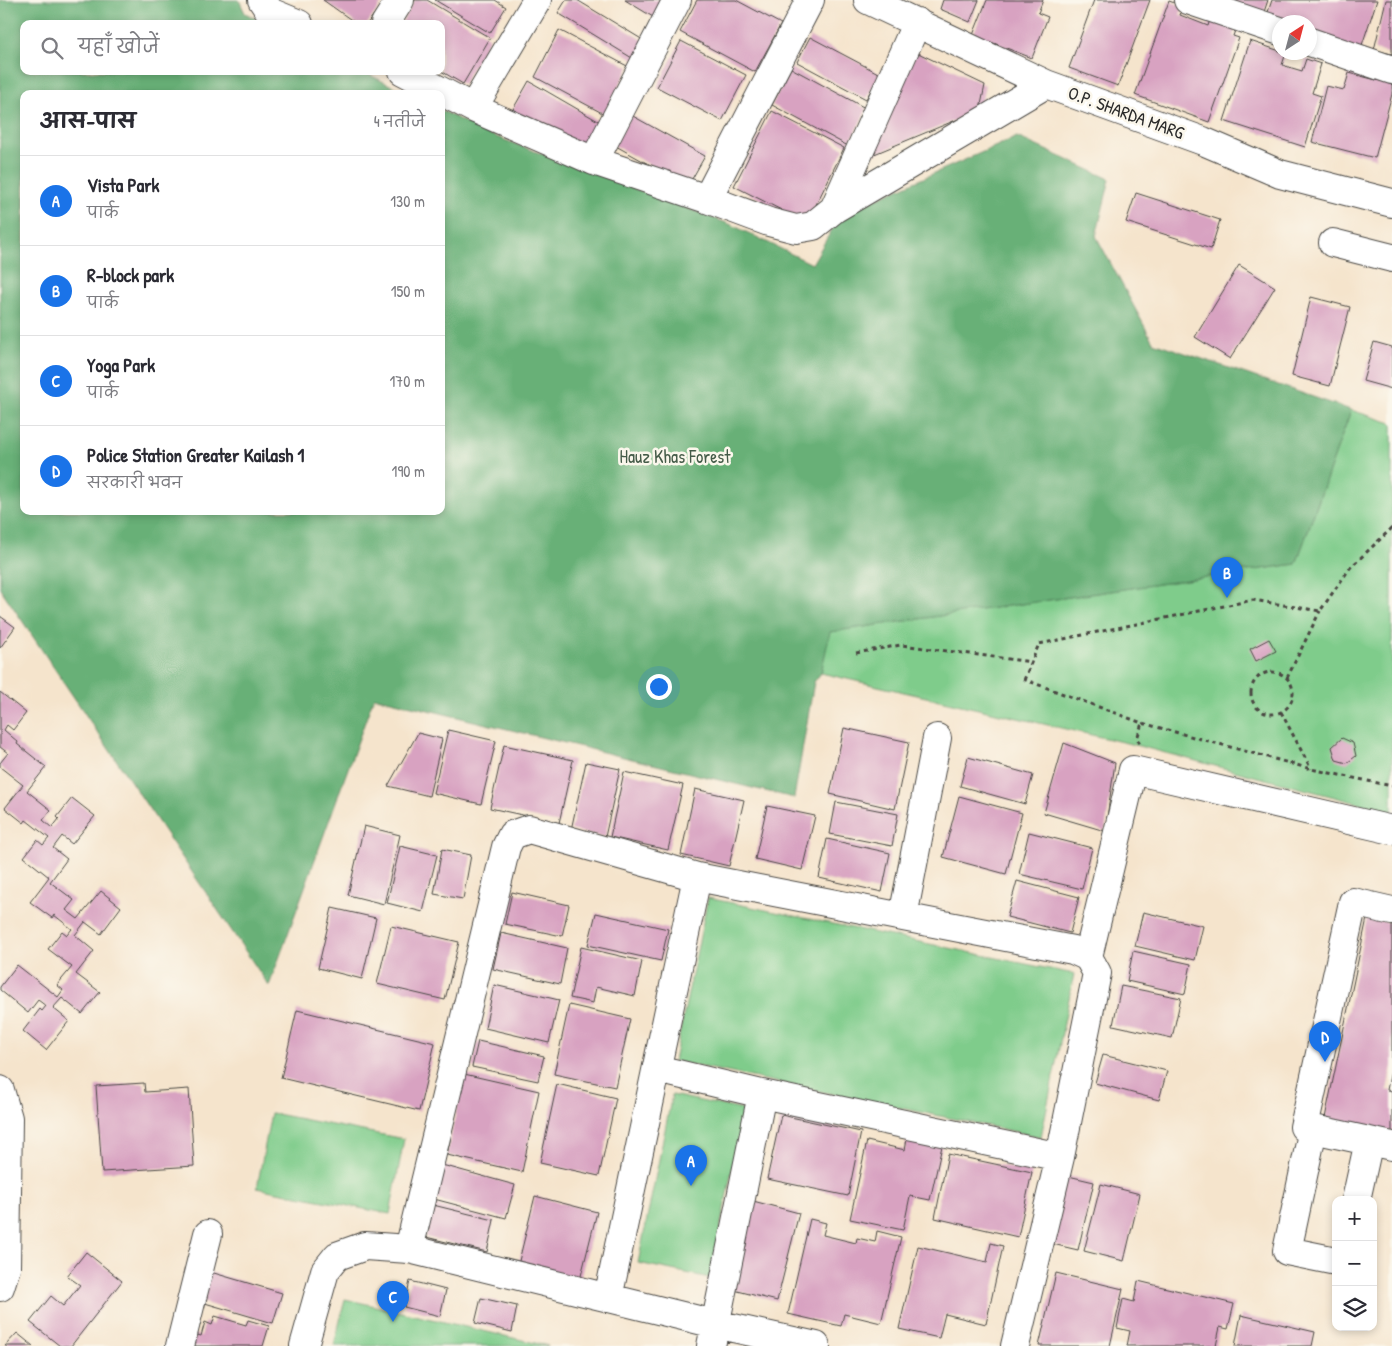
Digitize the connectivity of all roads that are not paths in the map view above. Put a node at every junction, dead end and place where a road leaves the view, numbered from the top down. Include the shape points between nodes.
1 (262, 0) edge
2 (400, 0) edge
3 (537, 0) edge
4 (677, 0) edge
5 (810, 0) edge
6 (868, 0) edge
7 (1188, 0) edge
8 (289, 20) edge
9 (388, 20) edge
10 (917, 22) junction
11 (1272, 28) edge
12 (1317, 44) edge
13 (1392, 70) edge
14 (411, 75) edge
15 (1046, 84) junction
16 (439, 90) edge
17 (445, 93) edge
18 (473, 108) junction
19 (594, 161) junction
20 (707, 199) junction
21 (1392, 203) edge
22 (834, 209) junction
23 (1333, 243) dead end
24 (1392, 258) edge
25 (937, 738) dead end
26 (1392, 830) edge
27 (697, 877) junction
28 (1392, 911) edge
29 (903, 917) junction
30 (1088, 957) junction
31 (657, 1069) junction
32 (0, 1090) edge
33 (762, 1094) junction
34 (1313, 1129) junction
35 (1380, 1144) edge
36 (1060, 1156) junction
37 (1358, 1196) edge
38 (208, 1234) dead end
39 (409, 1249) junction
40 (1332, 1260) edge
41 (0, 1287) edge
42 (608, 1298) junction
43 (713, 1335) edge
44 (180, 1346) edge
45 (304, 1346) edge
46 (816, 1346) edge
47 (1015, 1346) edge

1 - 8 street via 270,12
2 - 9 street
3 - 18 street
4 - 19 street
5 - 20 street
6 - 10 street, O.P. SHARDA MARG
7 - 11 street
10 - 15 street, O.P. SHARDA MARG
10 - 22 street
12 - 13 street
14 - 16 street
15 - 21 street, O.P. SHARDA MARG via 1203,141 1280,174
15 - 22 street
17 - 18 street
18 - 19 street
19 - 20 street
20 - 22 street via 796,229 813,226
23 - 24 street
25 - 29 street
26 - 30 street via 1134,770
27 - 29 street
27 - 31 street
27 - 39 street via 529,828 512,835 506,847
28 - 34 street via 1353,902 1304,1126
29 - 30 street via 1073,950
30 - 36 street via 1097,973
31 - 33 street
31 - 42 street
32 - 41 street via 8,1118 6,1268
33 - 36 street
33 - 43 street
34 - 35 street
34 - 40 street via 1287,1251
35 - 37 street
36 - 47 street
38 - 44 street
39 - 42 street
39 - 45 street via 365,1246 337,1256 326,1271
42 - 43 street
43 - 46 street

